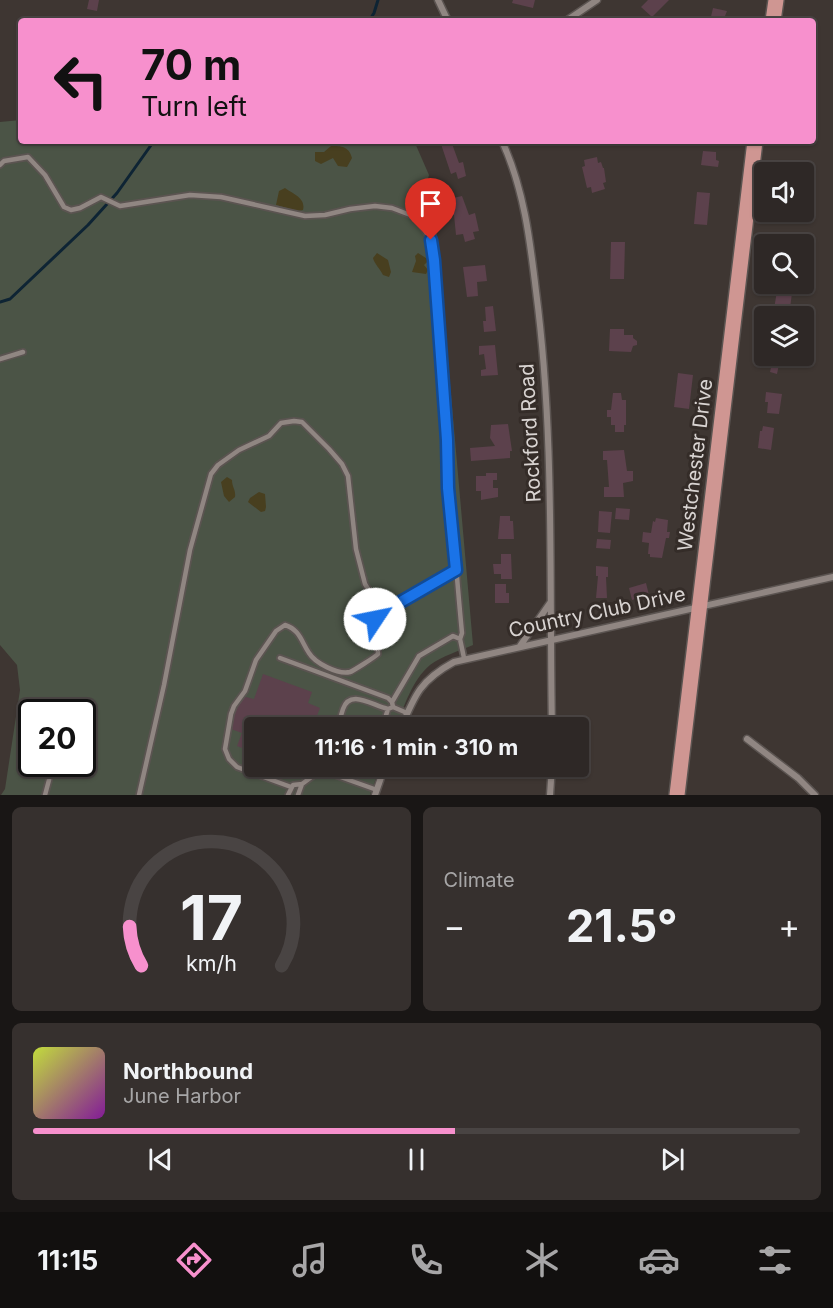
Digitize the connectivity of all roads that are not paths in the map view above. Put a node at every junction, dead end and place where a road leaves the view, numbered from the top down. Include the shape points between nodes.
1 (438, 0) edge
2 (597, 0) edge
3 (776, 0) edge
4 (447, 18) edge
5 (570, 18) edge
6 (773, 18) edge
7 (503, 144) edge
8 (755, 144) edge
9 (0, 165) edge
10 (23, 352) dead end
11 (0, 359) edge
12 (456, 570) junction
13 (833, 577) edge
14 (550, 603) junction
15 (699, 606) junction
16 (376, 614) junction
17 (460, 639) junction
18 (550, 639) junction
19 (520, 646) junction
20 (280, 658) dead end
21 (464, 658) junction
22 (391, 706) junction
23 (407, 713) junction
24 (341, 717) edge
25 (386, 717) edge
26 (405, 717) edge
27 (552, 717) edge
28 (747, 739) dead end
29 (49, 777) edge
30 (311, 777) edge
31 (341, 777) edge
32 (381, 777) edge
33 (551, 777) edge
34 (302, 784) junction
35 (291, 787) junction
36 (376, 793) edge
37 (45, 795) edge
38 (139, 795) edge
39 (288, 795) edge
40 (298, 795) edge
41 (550, 795) edge
42 (677, 795) edge
43 (815, 795) edge

1 - 4 street
2 - 5 street
3 - 6 main road
7 - 14 street, Rockford Road via 527,219 542,331 549,432
8 - 15 main road, Westchester Drive
9 - 12 lane via 28,157 45,175 64,207 71,210 93,199 105,198 120,206 190,195 221,197 305,216 375,206 413,216 431,240 434,260
10 - 11 lane
12 - 16 lane
12 - 17 lane
13 - 15 street, Country Club Drive
14 - 18 street, Rockford Road
14 - 19 street
15 - 18 street, Country Club Drive
15 - 42 main road, Westchester Drive
16 - 35 lane via 378,654 349,672 317,662 299,634 285,625 276,631 256,660 246,691 231,714 225,749 237,767
16 - 38 lane via 376,602 364,584 356,549 348,476 336,457 302,422 281,423 269,436 218,465 211,474 190,550
17 - 21 lane
17 - 22 lane via 453,636 419,656
18 - 19 street, Country Club Drive
18 - 27 street, Rockford Road
19 - 21 street, Country Club Drive
20 - 22 lane via 388,698
21 - 23 street, Country Club Drive via 428,679
22 - 23 lane
22 - 24 lane via 350,699
22 - 25 lane
23 - 26 street, Country Club Drive
28 - 43 street
29 - 37 lane
30 - 34 lane
31 - 36 lane
32 - 36 street
33 - 41 street
34 - 35 lane
34 - 40 lane
35 - 39 lane

